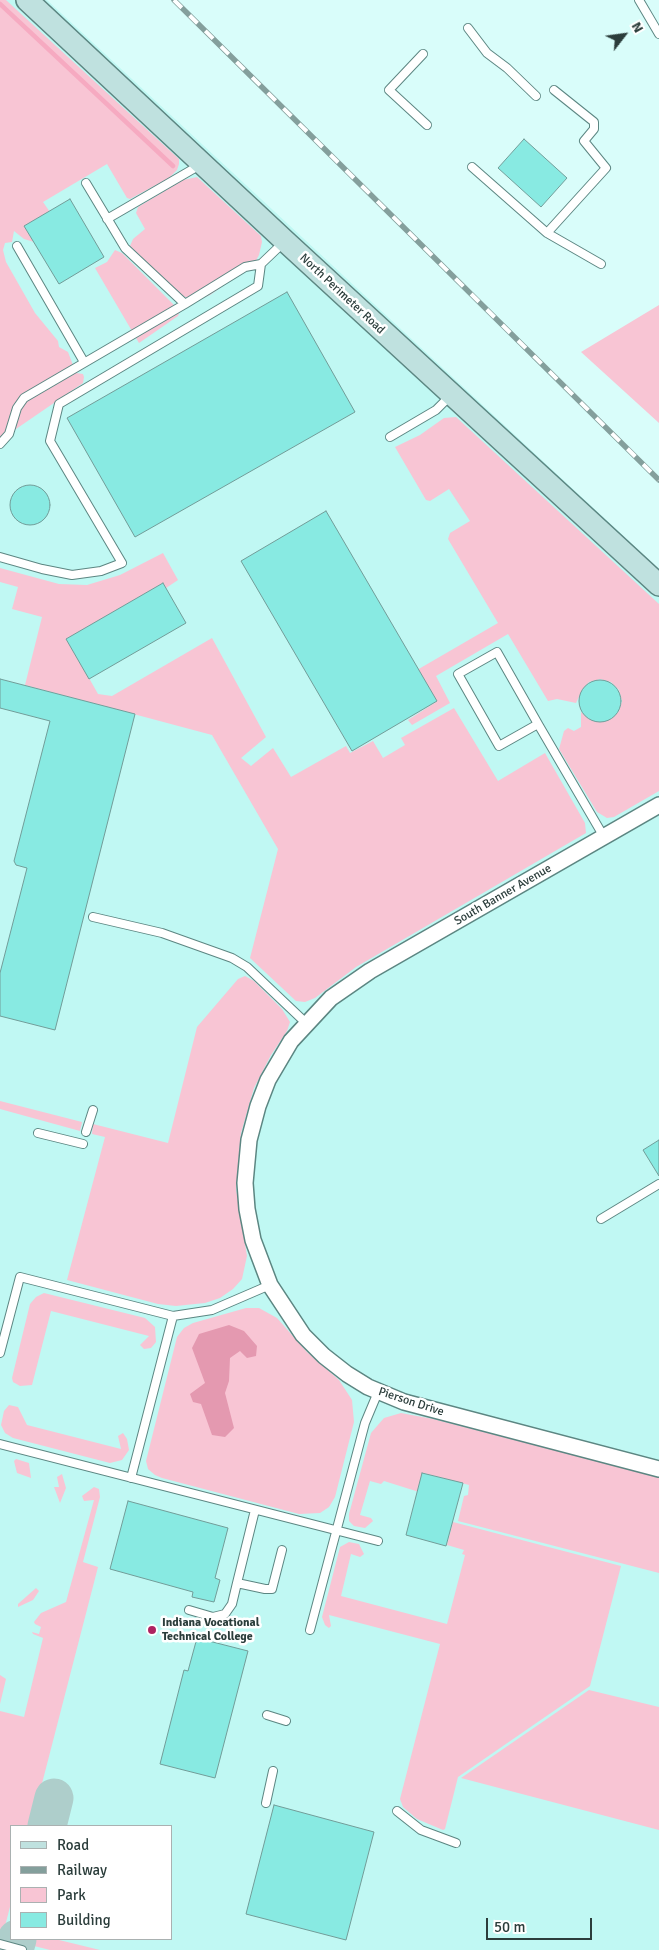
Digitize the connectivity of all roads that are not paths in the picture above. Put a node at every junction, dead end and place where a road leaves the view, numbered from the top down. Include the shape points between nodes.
1 (27, 0) edge
2 (639, 0) edge
3 (468, 28) dead end
4 (659, 34) edge
5 (423, 54) dead end
6 (554, 90) dead end
7 (536, 96) dead end
8 (427, 125) dead end
9 (202, 164) junction
10 (472, 167) dead end
11 (86, 183) dead end
12 (107, 219) junction
13 (546, 234) junction
14 (285, 241) junction
15 (16, 246) dead end
16 (261, 264) junction
17 (601, 264) dead end
18 (185, 304) junction
19 (84, 362) junction
20 (452, 395) junction
21 (390, 437) dead end
22 (0, 444) edge
23 (0, 557) edge
24 (659, 585) edge
25 (538, 724) junction
26 (659, 805) edge
27 (604, 838) junction
28 (92, 916) dead end
29 (347, 985) joint
30 (306, 1023) junction
31 (92, 1110) dead end
32 (86, 1132) dead end
33 (38, 1133) dead end
34 (83, 1144) dead end
35 (659, 1184) edge
36 (601, 1219) dead end
37 (270, 1285) junction
38 (173, 1316) junction
39 (0, 1353) edge
40 (378, 1392) junction
41 (0, 1444) edge
42 (659, 1469) edge
43 (131, 1478) junction
44 (255, 1510) junction
45 (337, 1531) junction
46 (378, 1541) dead end
47 (282, 1550) dead end
48 (237, 1583) junction
49 (189, 1610) dead end
50 (310, 1630) dead end
51 (266, 1715) dead end
52 (286, 1721) dead end
53 (273, 1772) dead end
54 (266, 1803) dead end
55 (397, 1811) dead end
56 (456, 1843) dead end
57 (0, 1944) edge
58 (22, 1950) edge

1 - 9 street, North Perimeter Road
2 - 4 lane
3 - 7 lane via 487,53
5 - 8 lane via 389,90
6 - 13 lane via 594,122 594,129 584,141 606,168
9 - 12 lane
9 - 14 street, North Perimeter Road
10 - 13 lane
11 - 12 lane
12 - 18 lane via 124,248
13 - 17 lane
14 - 16 lane
14 - 20 street, North Perimeter Road
15 - 19 lane
16 - 18 lane via 245,267
16 - 23 lane via 258,286 59,404 50,441 122,563 101,571 72,575
18 - 19 lane
19 - 22 lane via 24,398 17,408 9,434
20 - 21 lane via 436,410
20 - 24 street, North Perimeter Road
25 - 25 lane via 497,652 458,674 499,746
25 - 27 lane
26 - 27 street, South Banner Avenue
27 - 29 street, South Banner Avenue
28 - 30 lane via 162,934 232,958 247,967
29 - 30 street, Pierson Drive
30 - 37 street, Pierson Drive via 268,1080 254,1118 246,1160 245,1197 249,1225
31 - 32 lane
33 - 34 lane
35 - 36 lane
37 - 38 lane via 212,1310
37 - 40 street, Pierson Drive via 293,1322 324,1356
38 - 39 lane via 20,1277
38 - 43 lane
40 - 42 street, Pierson Drive via 404,1402
40 - 45 lane via 365,1423
41 - 43 lane
43 - 44 lane
44 - 45 lane
44 - 48 lane
45 - 46 lane
45 - 50 lane
47 - 48 lane via 272,1589
48 - 49 lane via 232,1604 225,1614 213,1616
51 - 52 lane
53 - 54 lane
55 - 56 lane via 421,1830
57 - 58 lane

